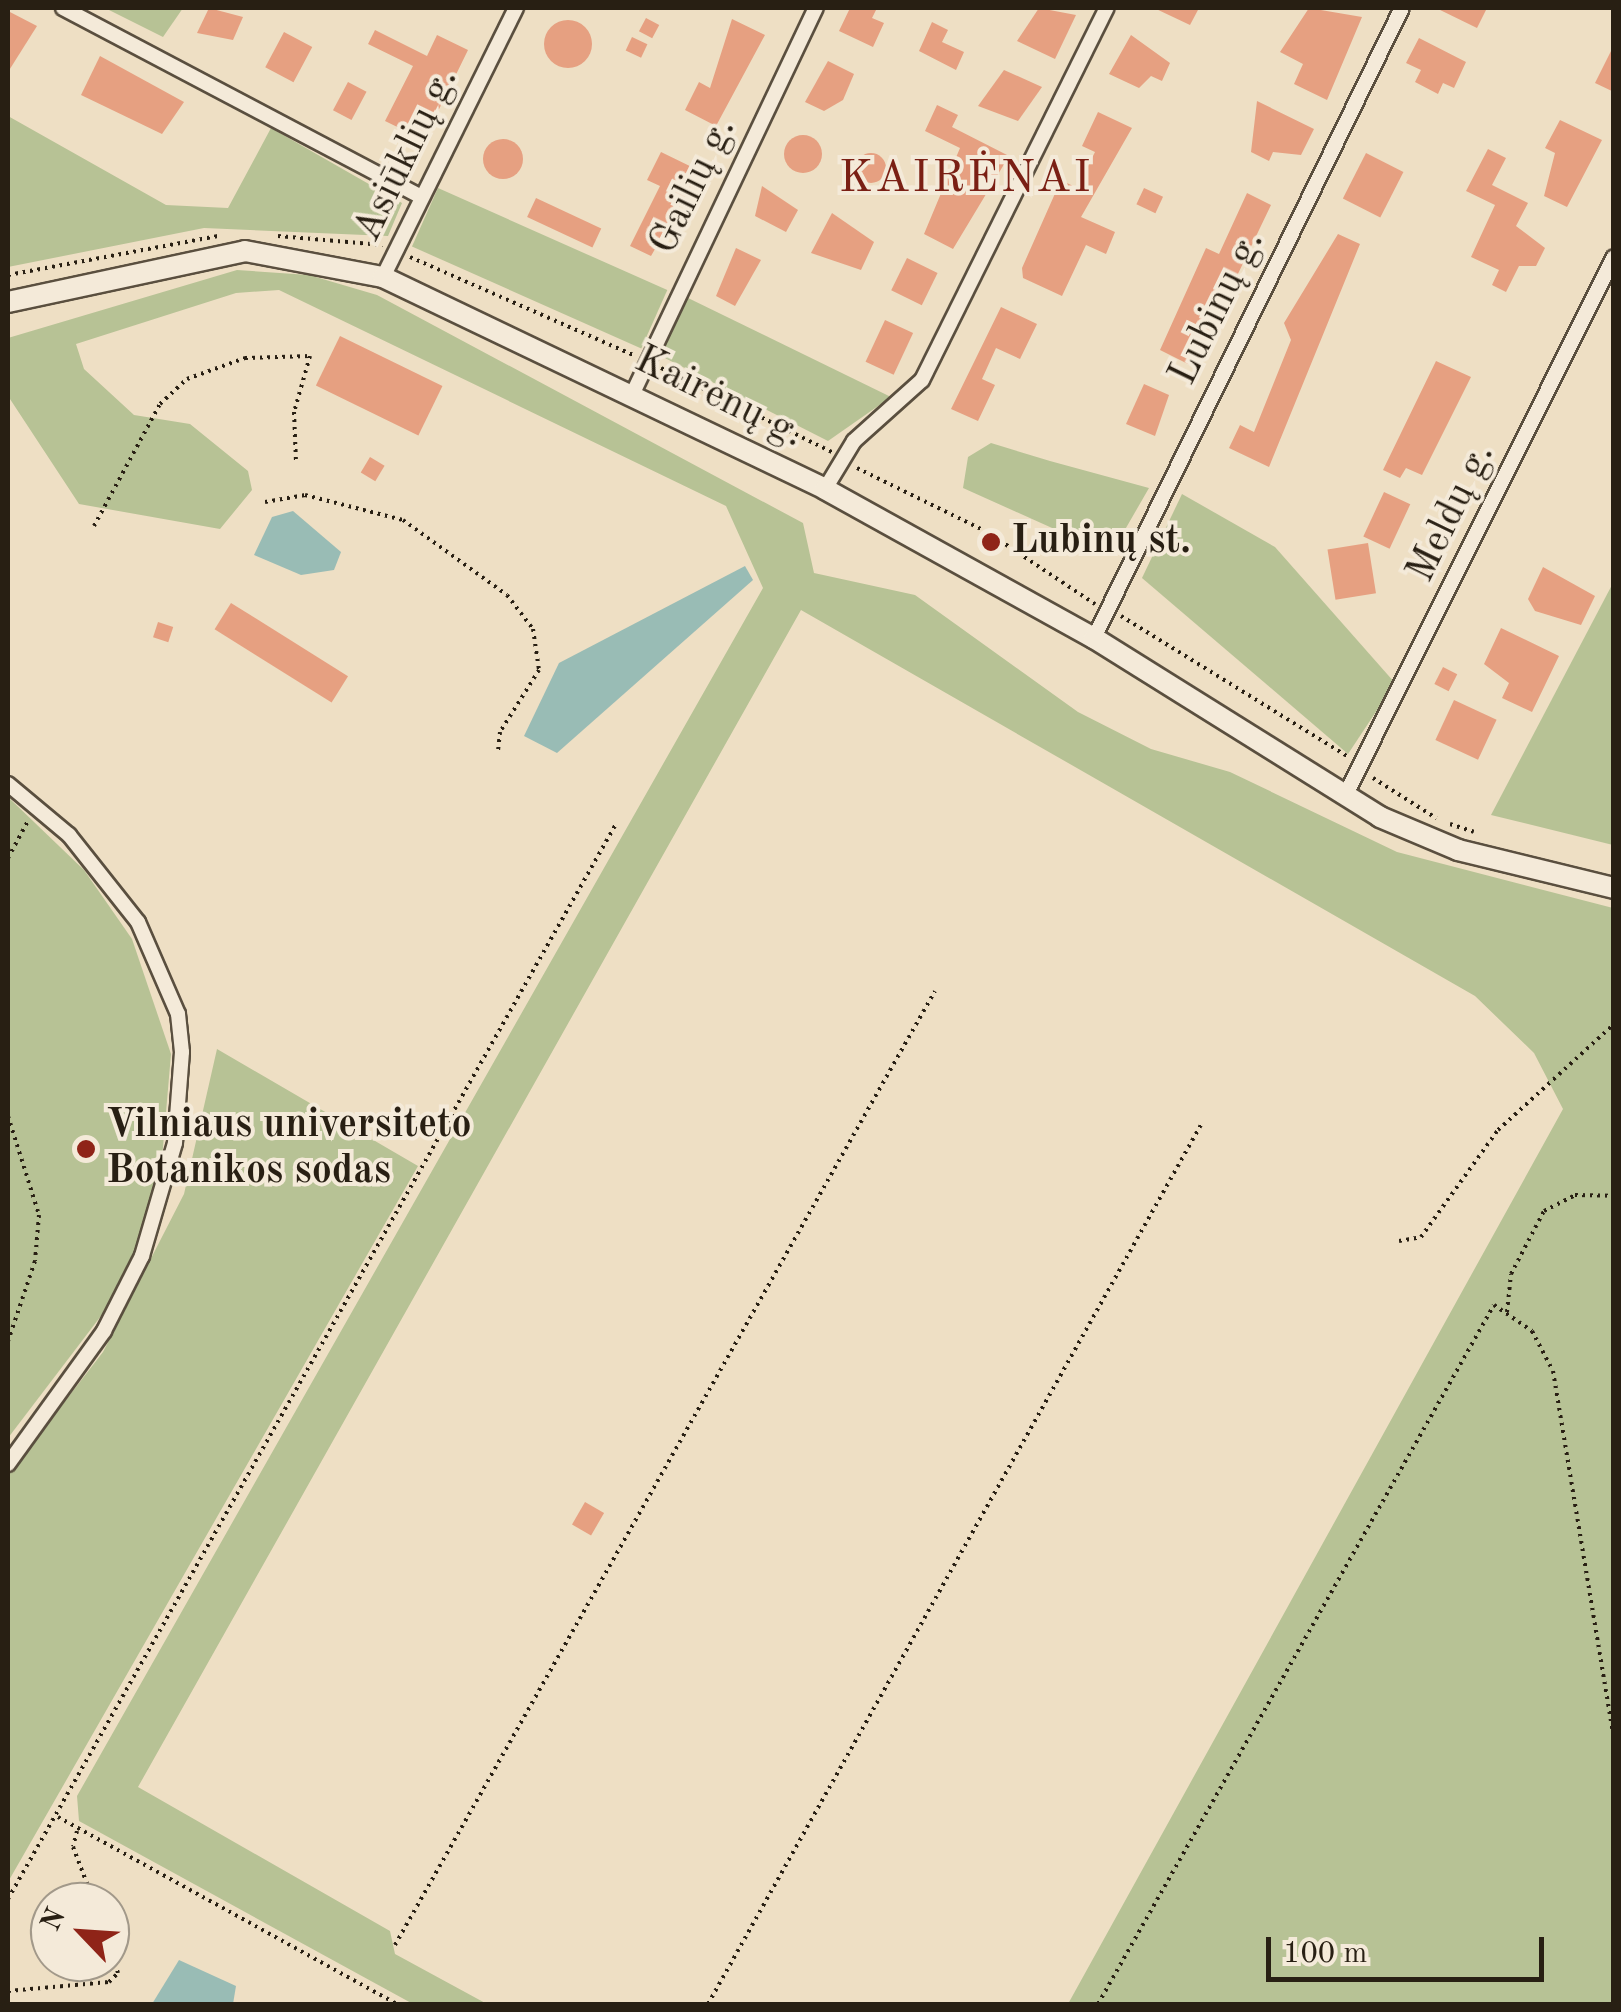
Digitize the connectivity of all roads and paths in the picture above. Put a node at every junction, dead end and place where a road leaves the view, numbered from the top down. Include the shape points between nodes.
1 (63, 8) edge
2 (516, 8) edge
3 (816, 8) edge
4 (1107, 8) edge
5 (1402, 8) edge
6 (422, 197) junction
7 (1614, 257) edge
8 (383, 277) junction
9 (8, 302) edge
10 (633, 393) junction
11 (296, 462) dead end
12 (825, 489) junction
13 (266, 502) dead end
14 (94, 526) dead end
15 (1094, 638) junction
16 (498, 752) dead end
17 (8, 784) edge
18 (1345, 796) junction
19 (38, 809) junction
20 (616, 824) dead end
21 (8, 858) edge
22 (1614, 888) edge
23 (935, 991) dead end
24 (1614, 1024) edge
25 (8, 1116) edge
26 (1202, 1123) dead end
27 (9, 1126) edge
28 (1614, 1196) edge
29 (1399, 1241) dead end
30 (1508, 1312) junction
31 (8, 1338) edge
32 (8, 1464) edge
33 (1614, 1740) edge
34 (58, 1817) junction
35 (78, 1829) junction
36 (86, 1882) edge
37 (8, 1900) edge
38 (396, 1945) dead end
39 (109, 1982) edge
40 (8, 1991) edge
41 (397, 2004) edge
42 (708, 2004) edge
43 (1098, 2004) edge

1 - 6 street
2 - 6 street, Asiūklių g.
3 - 10 street, Gailių g.
4 - 12 street via 922,380 854,442
5 - 15 street, Lubinų g.
6 - 8 street, Asiūklių g.
7 - 18 street, Meldų g.
8 - 9 main road, Kairėnų g. via 316,257 244,251
8 - 10 main road, Kairėnų g.
10 - 12 main road, Kairėnų g.
11 - 14 path via 294,412 310,356 245,358 187,379 160,404
12 - 15 main road, Kairėnų g.
13 - 16 path via 305,495 403,520 506,595 533,629 539,670 500,732
15 - 18 main road, Kairėnų g.
17 - 19 street
18 - 22 main road, Kairėnų g. via 1458,850
19 - 21 path
19 - 32 street via 101,872 158,962 178,1014 181,1098 142,1256 104,1331
20 - 34 path
23 - 38 path
24 - 29 path via 1498,1130 1421,1237
25 - 27 path
26 - 42 path
27 - 31 path via 39,1216
28 - 30 path via 1574,1195 1544,1211 1512,1274
30 - 33 path via 1532,1331 1553,1370
30 - 43 path via 1494,1304
34 - 35 path
34 - 37 path
35 - 36 path via 72,1846
35 - 41 path
39 - 40 path

